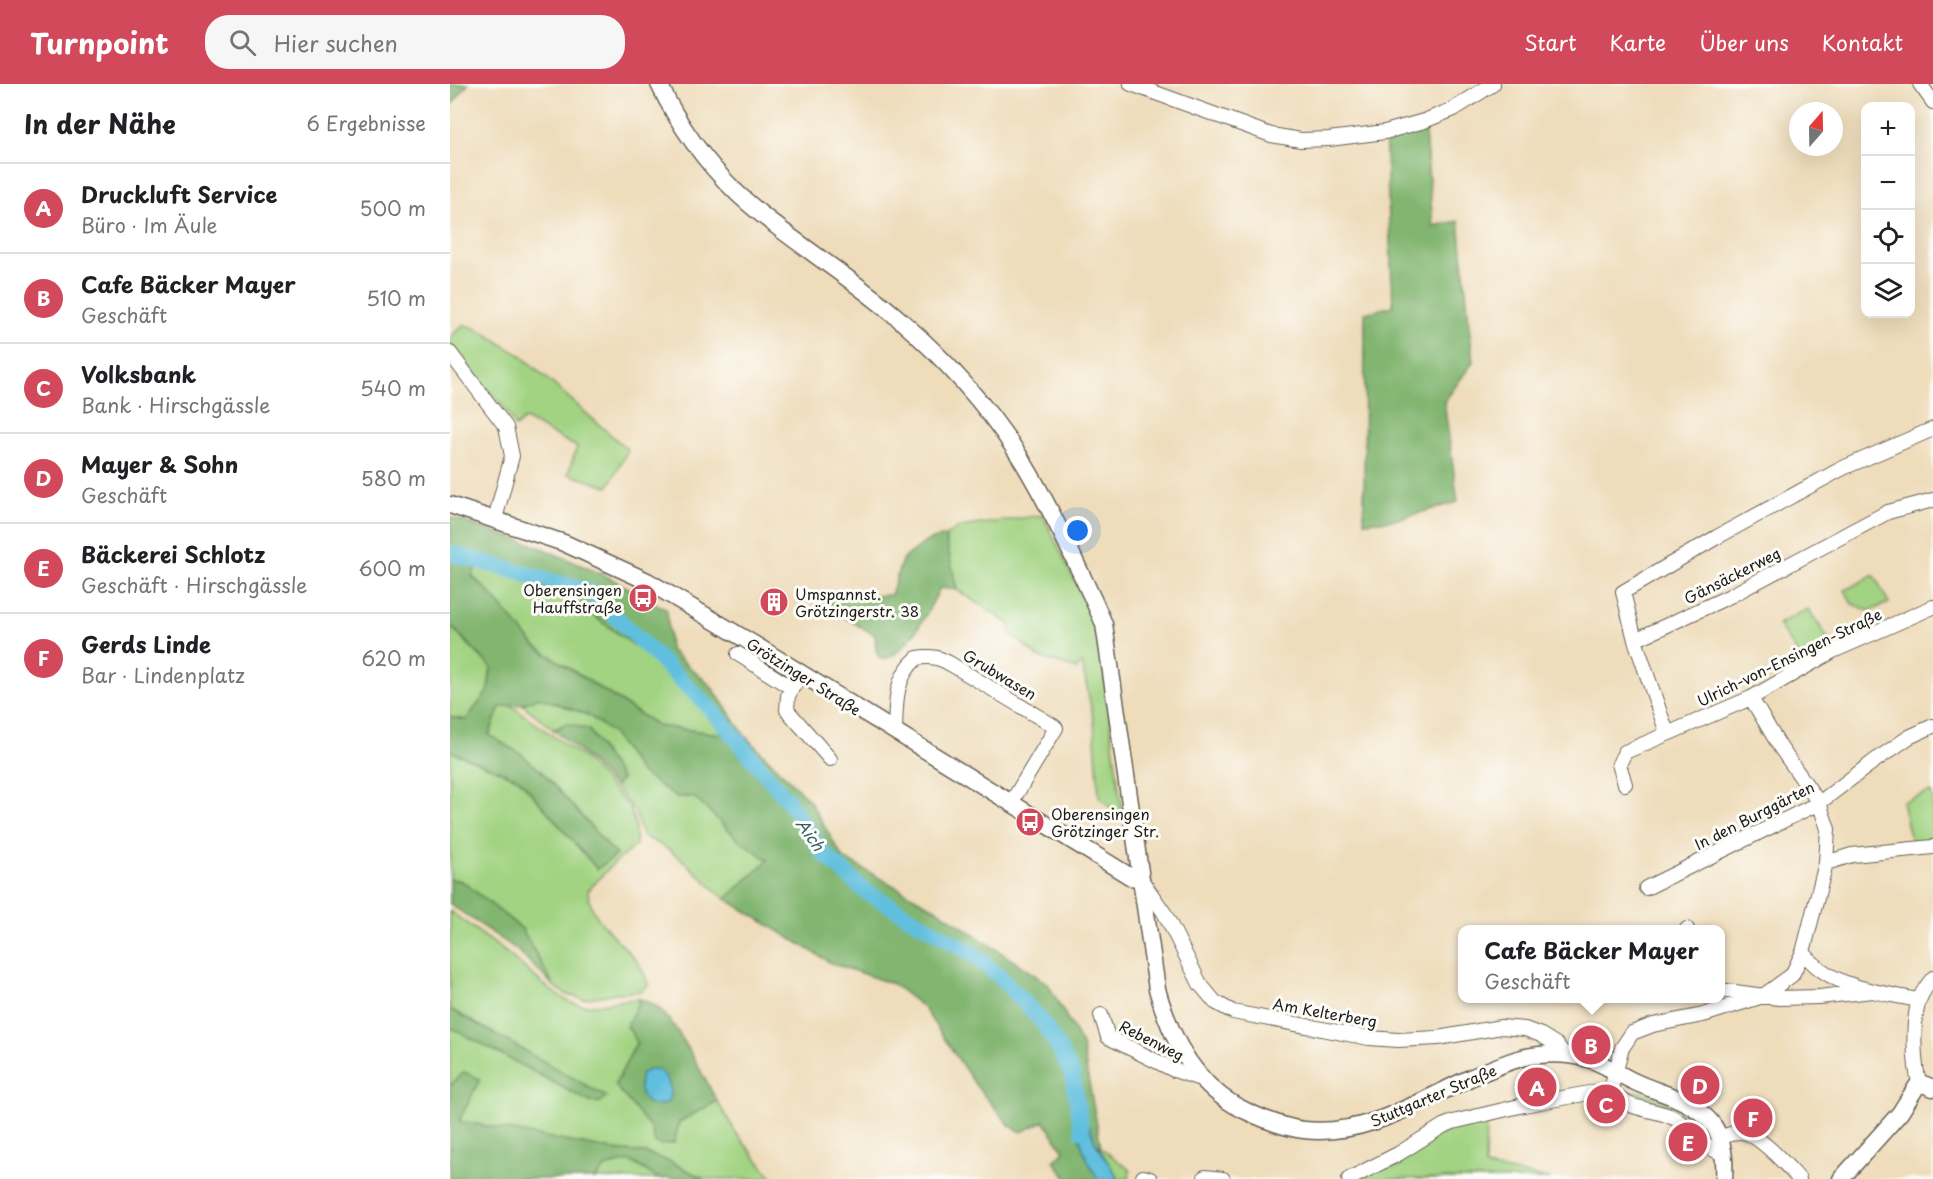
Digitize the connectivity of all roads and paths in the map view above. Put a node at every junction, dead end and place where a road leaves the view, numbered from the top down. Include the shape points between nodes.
1 (659, 84) edge
2 (1131, 84) edge
3 (1493, 84) edge
4 (1920, 84) edge
5 (1933, 102) edge
6 (450, 353) edge
7 (1933, 429) edge
8 (1933, 500) edge
9 (450, 505) edge
10 (495, 519) junction
11 (1933, 607) edge
12 (1635, 640) junction
13 (738, 654) dead end
14 (797, 681) junction
15 (1751, 698) junction
16 (1933, 726) edge
17 (895, 731) junction
18 (1668, 733) junction
19 (830, 759) dead end
20 (1624, 784) dead end
21 (1011, 803) junction
22 (1819, 803) junction
23 (1933, 847) edge
24 (1826, 863) junction
25 (1141, 879) junction
26 (1646, 888) dead end
27 (1803, 952) junction
28 (1933, 978) edge
29 (1725, 991) edge
30 (1872, 991) junction
31 (1763, 996) junction
32 (1919, 1000) junction
33 (1101, 1015) dead end
34 (1565, 1055) junction
35 (1616, 1072) junction
36 (1203, 1080) junction
37 (1926, 1086) edge
38 (1611, 1089) junction
39 (1723, 1146) junction
40 (1205, 1177) dead end
41 (1223, 1179) edge
42 (1349, 1179) edge
43 (1724, 1179) edge
44 (1799, 1179) edge
45 (1841, 1179) edge

1 - 25 main road, Stuttgarter Straße via 691,138 730,185 931,348 986,408 1017,452 1104,624
2 - 3 street via 1271,135 1302,140 1386,132 1424,121 1454,109
4 - 5 street
6 - 10 street via 507,427 512,456
7 - 12 street via 1843,468 1623,592
8 - 12 street, Gänsäckerweg via 1888,512 1730,596
9 - 10 main road, Grötzinger Straße
10 - 14 main road, Grötzinger Straße via 637,576 735,633
11 - 15 street, Ulrich-von-Ensingen-Straße via 1833,651
12 - 18 street
13 - 14 street
14 - 17 main road, Grötzinger Straße
14 - 19 street via 788,696 787,710
15 - 18 street, Ulrich-von-Ensingen-Straße
15 - 22 street
16 - 22 street, In den Burggärten via 1909,737
17 - 21 main road, Grötzinger Straße
17 - 21 street, Grubwasen via 896,697 902,676 917,658 932,656 1052,725 1056,728
18 - 20 street, Ulrich-von-Ensingen-Straße via 1625,752 1619,764
21 - 25 main road, Grötzinger Straße via 1131,877
22 - 24 street via 1828,829
22 - 26 street, In den Burggärten
23 - 24 street via 1852,855
24 - 27 street
25 - 34 street, Am Kelterberg via 1165,914 1200,984 1215,1002 1233,1012 1398,1040 1501,1027 1525,1029 1557,1045
25 - 36 main road, Stuttgarter Straße via 1152,964 1163,1012
27 - 30 street via 1828,975
27 - 31 street via 1792,975
28 - 32 street
29 - 31 street
30 - 31 street via 1819,997
30 - 32 street
31 - 35 street via 1703,1015 1642,1028 1622,1048
32 - 37 street via 1916,1064
33 - 36 street, Rebenweg via 1108,1037
34 - 35 main road, Stuttgarter Straße via 1599,1063
34 - 36 main road, Stuttgarter Straße via 1514,1060 1385,1118 1330,1131 1273,1123 1241,1109
35 - 38 street
35 - 39 main road, Stuttgarter Straße via 1696,1109 1712,1123
37 - 45 main road via 1914,1090 1900,1113
38 - 39 street via 1621,1102 1674,1118 1710,1148
38 - 42 street via 1453,1122
39 - 43 main road
39 - 44 street via 1740,1132 1750,1135 1773,1151
40 - 41 street

